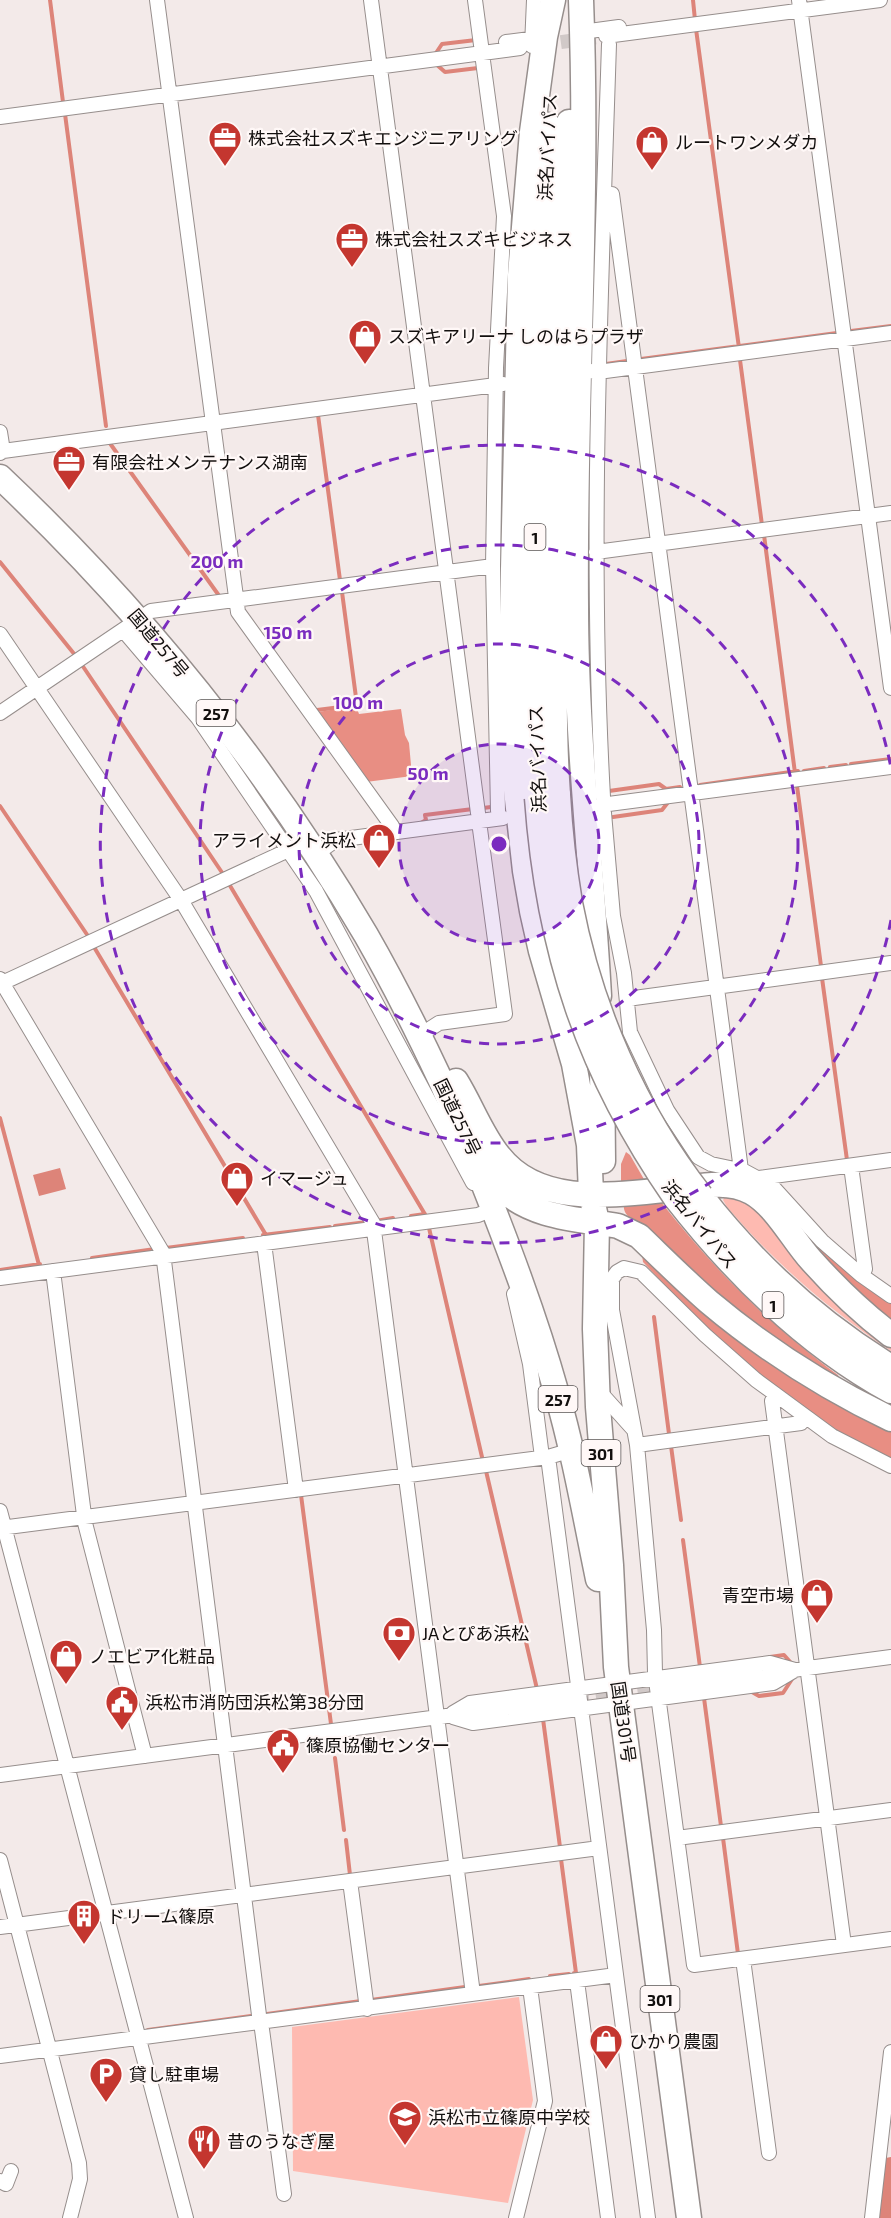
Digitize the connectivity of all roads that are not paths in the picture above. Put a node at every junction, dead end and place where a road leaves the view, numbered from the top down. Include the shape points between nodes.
1 (157, 0) edge
2 (371, 0) edge
3 (475, 0) edge
4 (534, 0) edge
5 (554, 0) edge
6 (580, 0) edge
7 (880, 0) edge
8 (800, 5) edge
9 (683, 26) junction
10 (583, 40) junction
11 (608, 40) junction
12 (481, 45) junction
13 (535, 46) junction
14 (438, 59) junction
15 (483, 61) junction
16 (380, 66) junction
17 (169, 94) junction
18 (0, 117) edge
19 (604, 194) junction
20 (891, 333) edge
21 (844, 339) junction
22 (634, 367) junction
23 (588, 371) junction
24 (506, 385) junction
25 (423, 395) junction
26 (213, 423) junction
27 (0, 432) edge
28 (1, 452) edge
29 (0, 477) edge
30 (891, 513) edge
31 (868, 516) junction
32 (658, 544) junction
33 (596, 552) junction
34 (493, 566) junction
35 (446, 572) junction
36 (236, 600) junction
37 (131, 625) junction
38 (0, 634) edge
39 (37, 688) junction
40 (891, 688) edge
41 (0, 713) edge
42 (891, 767) edge
43 (691, 793) junction
44 (596, 806) junction
45 (522, 809) junction
46 (478, 813) junction
47 (427, 828) junction
48 (480, 829) junction
49 (393, 833) junction
50 (304, 848) junction
51 (181, 900) junction
52 (891, 963) edge
53 (392, 980) junction
54 (1, 982) edge
55 (717, 987) junction
56 (627, 999) junction
57 (425, 1032) junction
58 (460, 1088) junction
59 (466, 1141) junction
60 (891, 1160) edge
61 (852, 1166) junction
62 (741, 1170) junction
63 (759, 1178) junction
64 (597, 1195) junction
65 (490, 1211) junction
66 (597, 1222) junction
67 (373, 1229) junction
68 (264, 1243) junction
69 (164, 1256) junction
70 (53, 1271) junction
71 (861, 1275) junction
72 (0, 1278) edge
73 (891, 1296) edge
74 (891, 1335) edge
75 (891, 1368) edge
76 (597, 1389) junction
77 (891, 1391) edge
78 (776, 1395) junction
79 (805, 1417) junction
80 (891, 1419) edge
81 (775, 1426) junction
82 (634, 1430) junction
83 (637, 1445) junction
84 (572, 1450) junction
85 (545, 1457) junction
86 (891, 1466) edge
87 (405, 1475) junction
88 (296, 1490) junction
89 (195, 1503) junction
90 (0, 1511) edge
91 (84, 1517) junction
92 (2, 1528) edge
93 (891, 1657) edge
94 (801, 1669) junction
95 (619, 1684) junction
96 (660, 1688) junction
97 (578, 1699) junction
98 (442, 1717) junction
99 (225, 1746) junction
100 (145, 1756) junction
101 (67, 1767) junction
102 (0, 1775) edge
103 (891, 1810) edge
104 (827, 1818) junction
105 (677, 1838) junction
106 (599, 1848) junction
107 (0, 1860) edge
108 (456, 1867) junction
109 (350, 1881) junction
110 (244, 1894) junction
111 (106, 1913) junction
112 (17, 1925) junction
113 (0, 1927) edge
114 (891, 1939) edge
115 (844, 1945) junction
116 (744, 1959) junction
117 (616, 1975) junction
118 (576, 1981) junction
119 (530, 1987) junction
120 (473, 1994) junction
121 (367, 2008) junction
122 (260, 2023) junction
123 (139, 2039) junction
124 (50, 2050) junction
125 (891, 2052) edge
126 (1, 2060) edge
127 (769, 2153) dead end
128 (11, 2171) dead end
129 (0, 2181) edge
130 (284, 2194) dead end
131 (70, 2218) edge
132 (186, 2218) edge
133 (516, 2218) edge
134 (608, 2218) edge
135 (648, 2218) edge
136 (690, 2218) edge
137 (873, 2218) edge

1 - 17 street
2 - 16 street
3 - 12 street
4 - 13 street
5 - 13 highway
5 - 45 highway, 浜名バイパス / 1 via 537,392 535,749
6 - 10 highway
6 - 45 highway, 浜名バイパス / 1 via 568,149 559,370 555,749
7 - 8 street
8 - 9 street
8 - 21 street
9 - 10 street via 659,21
9 - 11 street via 661,37
10 - 11 street
10 - 23 highway
11 - 19 street
12 - 13 street
12 - 14 street via 460,48
13 - 14 street
13 - 15 street
13 - 24 highway via 532,132
14 - 15 street via 462,64
14 - 16 street
15 - 24 street via 504,216
16 - 17 street
16 - 25 street
17 - 18 street
17 - 26 street
19 - 22 street via 612,194
19 - 23 street
20 - 21 street
21 - 22 street
21 - 31 street
22 - 23 street
22 - 32 street
23 - 33 street
23 - 44 highway via 576,625
24 - 25 street
24 - 34 street
24 - 45 highway via 513,697
25 - 26 street
25 - 35 street
26 - 28 street
26 - 36 street
27 - 28 street
29 - 37 highway, 国道257号 / 257 via 60,534
30 - 31 street
31 - 32 street
31 - 40 street
32 - 33 street
32 - 43 street
33 - 44 street
34 - 35 street
34 - 45 street
35 - 36 street
35 - 46 street
36 - 37 street via 151,611
36 - 49 street via 238,612 392,826
37 - 39 street
37 - 50 highway, 国道257号 / 257 via 226,726
38 - 39 street
39 - 41 street
39 - 51 street
42 - 43 street
43 - 44 street
43 - 55 street
44 - 56 street
44 - 64 highway via 600,1009
45 - 46 street
45 - 47 street
45 - 48 street
45 - 64 highway via 525,871 541,951 580,1091
45 - 75 highway, 浜名バイパス / 1, bridge via 570,903 615,1051 670,1153 741,1245 797,1299
45 - 77 highway, 浜名バイパス / 1, bridge via 581,1022 622,1113 653,1164 726,1259 783,1314 846,1363
46 - 47 street via 450,817
47 - 48 street via 452,833
47 - 49 street
48 - 57 street via 505,1014 439,1023
49 - 50 street
50 - 51 street
50 - 53 highway, 国道257号 / 257
50 - 65 street via 316,891
51 - 54 street
51 - 67 street via 373,1223
52 - 55 street
53 - 57 highway, 国道257号 / 257
53 - 59 highway, 国道257号 / 257
54 - 69 street
55 - 56 street
55 - 62 street
56 - 62 street via 632,1040 687,1142 704,1162
57 - 58 highway, 国道257号 / 257
58 - 64 highway, 国道257号 / 257 via 492,1146 512,1170 540,1186
58 - 66 highway, 257 via 486,1151 507,1179 536,1197 586,1206
59 - 65 highway, 257
59 - 66 highway, 国道257号 / 257 via 491,1177 520,1202 543,1213
60 - 61 street
61 - 63 street
61 - 71 street via 865,1269
62 - 63 street
63 - 71 street
64 - 66 highway, 国道301号
64 - 74 highway, 国道257号 via 714,1185 751,1192 770,1208 828,1278
65 - 67 street
65 - 84 highway, 257 via 534,1320
65 - 85 street via 523,1332
66 - 76 highway, 国道301号 / 301
66 - 80 highway, 国道257号 via 639,1236 695,1290 754,1337 825,1384
67 - 68 street
67 - 87 street
68 - 69 street
68 - 88 street
69 - 70 street
69 - 89 street
70 - 72 street
70 - 91 street
71 - 73 street
76 - 82 street
76 - 95 highway, 国道301号 / 301
78 - 79 street
78 - 81 street via 772,1401
78 - 82 street via 722,1350 641,1272 624,1269 612,1279 612,1310
79 - 81 street via 801,1423
79 - 86 street
81 - 83 street
81 - 94 street
82 - 83 street
83 - 96 street
84 - 85 street
84 - 95 highway, 257
85 - 87 street
85 - 97 street
87 - 88 street
87 - 98 street
88 - 89 street
89 - 91 street
89 - 99 street
90 - 92 street
91 - 92 street
91 - 100 street
92 - 101 street
93 - 94 street
94 - 96 street
94 - 104 street
95 - 96 street
95 - 96 street
95 - 97 street
95 - 97 street
95 - 136 highway, 国道301号 / 301
96 - 105 street
97 - 98 street via 473,1723
97 - 98 street via 470,1703
97 - 106 street
98 - 99 street
98 - 108 street
99 - 100 street
99 - 110 street
100 - 101 street
101 - 102 street
101 - 111 street
103 - 104 street
104 - 105 street
104 - 115 street
105 - 116 street via 694,1965
106 - 108 street
106 - 117 street
107 - 112 street
108 - 109 street
108 - 120 street
109 - 110 street
109 - 121 street
110 - 111 street
110 - 122 street
111 - 112 street
111 - 123 street
112 - 113 street
112 - 124 street
114 - 115 street
115 - 116 street
116 - 127 street
117 - 118 street
117 - 135 street
118 - 119 street
118 - 134 street
119 - 120 street
119 - 133 street via 545,2101
120 - 121 street
121 - 122 street
122 - 123 street
122 - 130 street
123 - 124 street
123 - 132 street
124 - 126 street
124 - 131 street via 80,2163
125 - 137 street
128 - 129 street via 6,2184

